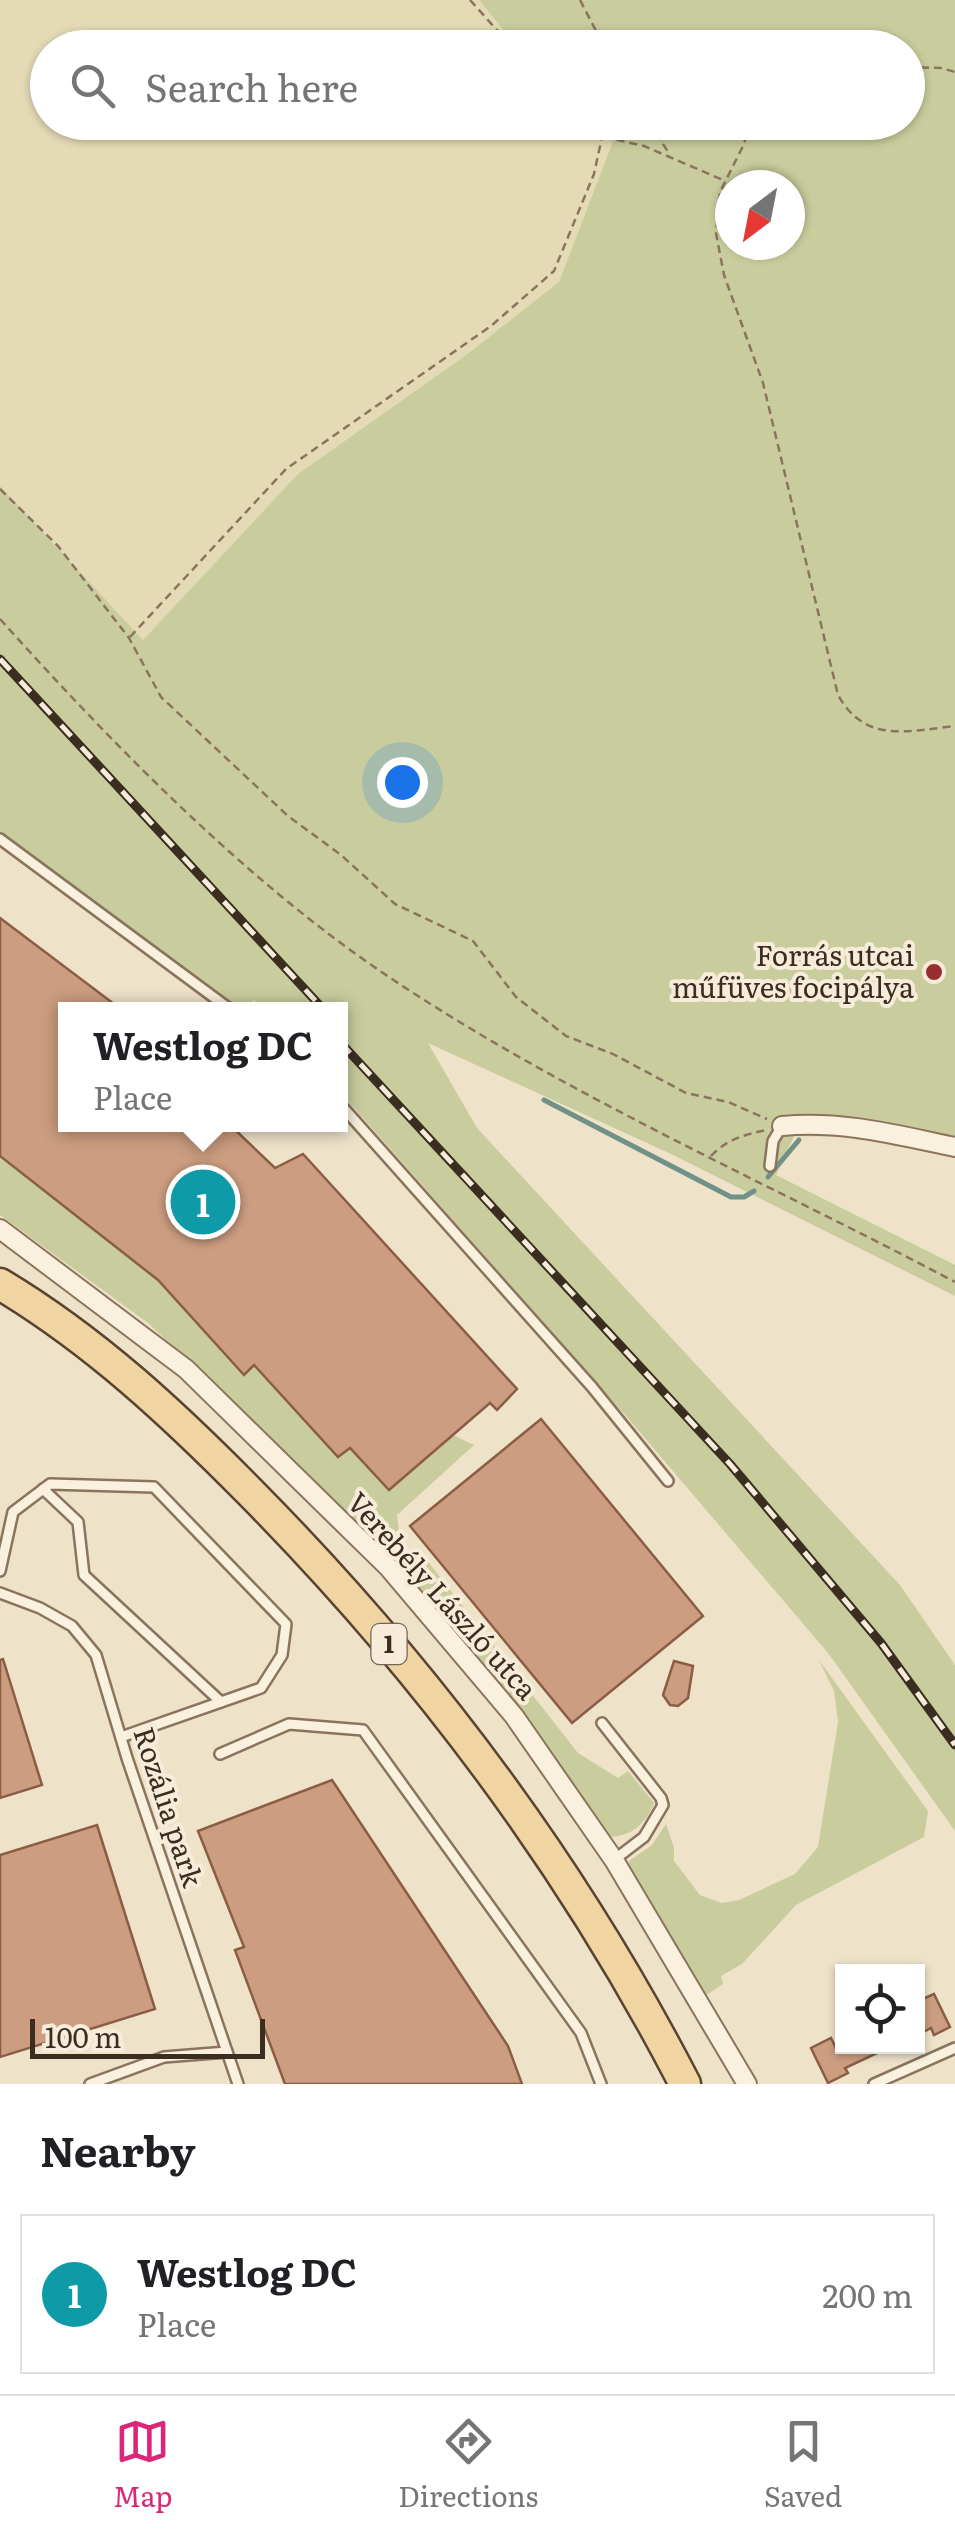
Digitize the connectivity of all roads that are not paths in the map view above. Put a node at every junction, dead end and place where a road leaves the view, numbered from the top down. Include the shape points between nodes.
1 (0, 838) edge
2 (221, 1002) edge
3 (348, 1113) edge
4 (782, 1126) joint
5 (955, 1147) edge
6 (770, 1166) dead end
7 (0, 1230) edge
8 (0, 1284) edge
9 (668, 1481) dead end
10 (44, 1489) junction
11 (0, 1571) edge
12 (0, 1593) edge
13 (221, 1702) junction
14 (602, 1723) dead end
15 (121, 1737) junction
16 (220, 1754) dead end
17 (614, 1860) junction
18 (955, 2048) edge
19 (227, 2052) junction
20 (90, 2084) edge
21 (238, 2084) edge
22 (600, 2084) edge
23 (684, 2084) edge
24 (747, 2084) edge
25 (874, 2084) edge

1 - 2 lane
3 - 9 lane
4 - 5 street via 834,1124
4 - 6 lane via 772,1141
7 - 17 street, Verebély László utca via 186,1368 388,1567 514,1716
8 - 23 main road, 1 via 94,1346 162,1404 296,1539 429,1690 574,1890
10 - 11 lane via 13,1512
10 - 13 lane via 78,1522 84,1575
10 - 13 lane via 154,1487 286,1624 282,1655 261,1688
12 - 15 lane, Rozália park via 40,1608 84,1640 96,1655
13 - 15 lane
14 - 17 lane via 663,1805 644,1837
15 - 19 lane, Rozália park
16 - 22 lane via 289,1724 363,1730 581,2033
17 - 24 street, Verebély László utca
18 - 25 lane
19 - 20 lane via 164,2057
19 - 21 lane, Rozália park

